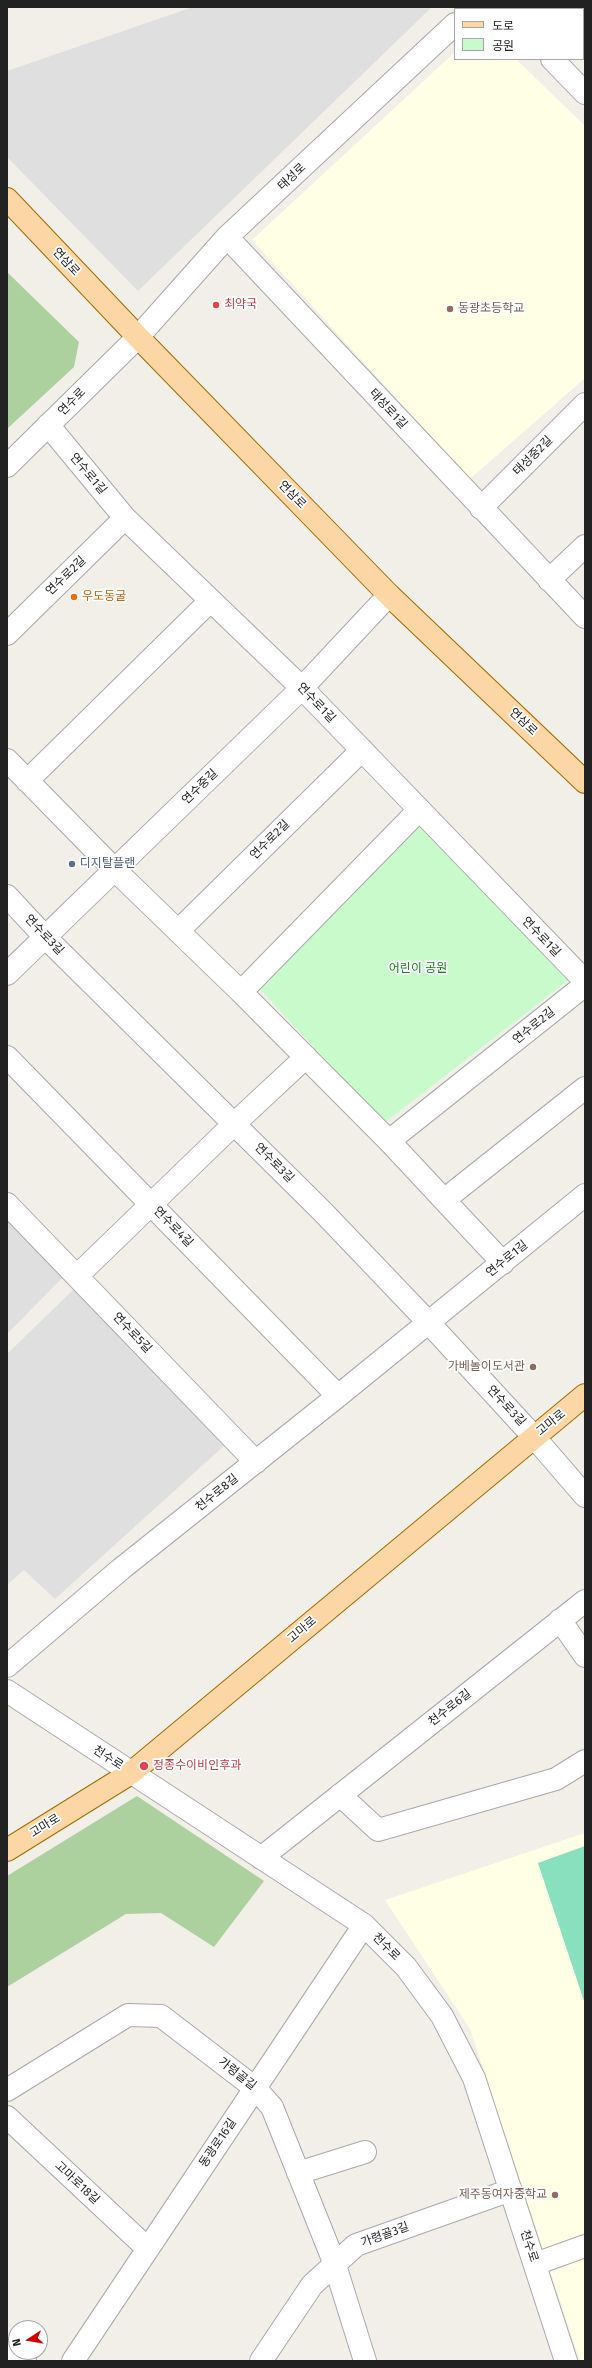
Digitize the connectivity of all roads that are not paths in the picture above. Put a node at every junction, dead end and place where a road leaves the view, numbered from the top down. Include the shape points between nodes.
1 (454, 25) edge
2 (553, 60) edge
3 (585, 93) edge
4 (7, 199) edge
5 (227, 237) junction
6 (138, 337) junction
7 (585, 404) edge
8 (48, 425) junction
9 (7, 466) edge
10 (481, 508) junction
11 (125, 518) junction
12 (585, 546) edge
13 (549, 580) junction
14 (389, 595) junction
15 (210, 601) junction
16 (585, 617) edge
17 (7, 634) edge
18 (302, 688) junction
19 (362, 750) junction
20 (7, 760) edge
21 (27, 781) junction
22 (585, 782) edge
23 (419, 810) junction
24 (114, 869) junction
25 (7, 896) edge
26 (178, 931) junction
27 (45, 937) junction
28 (7, 974) edge
29 (585, 981) edge
30 (585, 985) edge
31 (241, 992) junction
32 (7, 1057) edge
33 (306, 1057) junction
34 (585, 1088) edge
35 (234, 1124) junction
36 (389, 1141) junction
37 (585, 1195) edge
38 (444, 1200) junction
39 (7, 1204) edge
40 (151, 1205) junction
41 (503, 1262) junction
42 (77, 1276) junction
43 (429, 1323) junction
44 (585, 1395) edge
45 (338, 1396) junction
46 (534, 1437) junction
47 (256, 1462) junction
48 (585, 1496) edge
49 (585, 1601) edge
50 (560, 1620) junction
51 (585, 1656) edge
52 (7, 1666) edge
53 (7, 1691) edge
54 (585, 1761) edge
55 (131, 1773) junction
56 (340, 1795) junction
57 (7, 1850) edge
58 (261, 1858) junction
59 (364, 1925) junction
60 (255, 2088) junction
61 (7, 2090) edge
62 (7, 2117) edge
63 (365, 2152) dead end
64 (298, 2173) junction
65 (511, 2190) junction
66 (585, 2246) edge
67 (148, 2249) junction
68 (334, 2262) junction
69 (535, 2264) junction
70 (7, 2350) edge
71 (25, 2361) edge
72 (73, 2361) edge
73 (261, 2361) edge
74 (365, 2361) edge
75 (566, 2361) edge

1 - 5 street, 태성로
2 - 3 street
4 - 6 main road, 연삼로
5 - 6 street, 태성로
5 - 10 street, 태성로1길
6 - 8 street, 연수로
6 - 14 main road, 연삼로
7 - 10 street, 태성중2길
8 - 9 street, 연수로
8 - 11 street, 연수로1길
10 - 13 street, 태성로1길
11 - 15 street, 연수로1길
11 - 17 street, 연수로2길
12 - 13 street
13 - 16 street, 태성로1길
14 - 18 street, 연수중길
14 - 22 main road, 연삼로
15 - 18 street, 연수로1길
15 - 21 street
18 - 19 street, 연수로1길
18 - 24 street, 연수중길
19 - 23 street, 연수로1길
19 - 26 street, 연수로2길
20 - 21 street
21 - 24 street
23 - 29 street, 연수로1길
23 - 31 street
24 - 26 street
24 - 27 street, 연수중길
25 - 27 street, 연수로3길
26 - 31 street
27 - 28 street, 연수중길
27 - 35 street, 연수로3길
30 - 36 street, 연수로2길
31 - 33 street
32 - 40 street, 연수로4길
33 - 35 street
33 - 36 street
34 - 38 street
35 - 40 street
35 - 43 street, 연수로3길
36 - 38 street
37 - 41 street, 연수로1길
38 - 41 street
39 - 42 street, 연수로5길
40 - 42 street
40 - 45 street, 연수로4길
41 - 43 street, 연수로1길
42 - 47 street, 연수로5길
43 - 45 street, 천수로8길
43 - 46 street, 연수로3길
44 - 46 main road, 고마로
45 - 47 street, 천수로8길
46 - 48 street, 연수로3길
46 - 55 main road, 고마로
47 - 52 street, 천수로8길 via 122,1569
49 - 50 street, 천수로6길
50 - 51 street
50 - 56 street, 천수로6길
53 - 55 street, 천수로
54 - 56 street via 556,1779 378,1830
55 - 57 main road, 고마로
55 - 58 street, 천수로
56 - 58 street, 천수로6길
58 - 59 street, 천수로
59 - 60 street, 동광로16길
59 - 65 street, 천수로 via 406,1967 442,2016 474,2078
60 - 61 street, 가령골길 via 161,2016 128,2015
60 - 64 street, 가령골길 via 272,2108
60 - 67 street, 동광로16길
62 - 67 street, 고마로18길
63 - 64 street
64 - 68 street, 가령골길
65 - 68 street, 가령골3길 via 356,2245
65 - 69 street, 천수로
66 - 69 street
67 - 72 street, 동광로16길
68 - 73 street, 가령골3길 via 312,2284
68 - 74 street, 가령골길
69 - 75 street, 천수로
70 - 71 street

